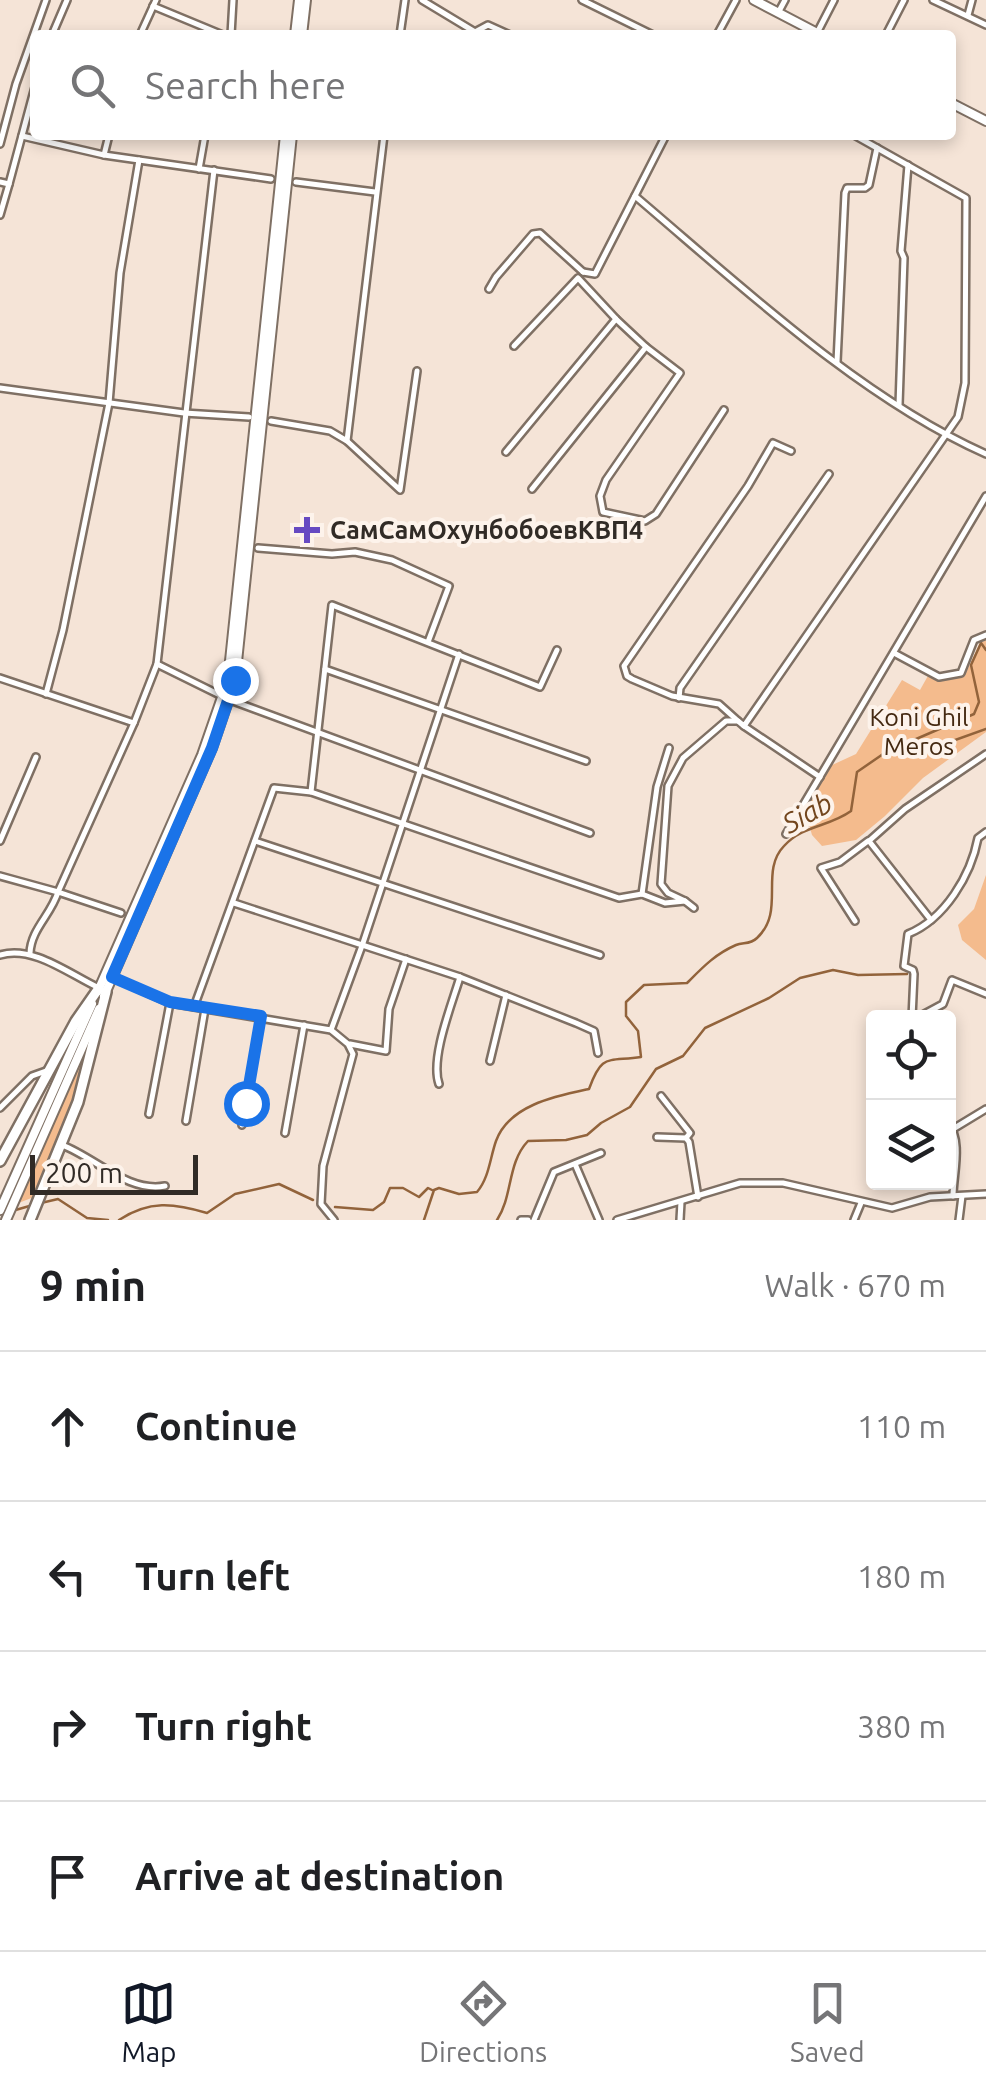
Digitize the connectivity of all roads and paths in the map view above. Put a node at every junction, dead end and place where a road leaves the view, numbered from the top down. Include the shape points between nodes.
1 (46, 0) edge
2 (67, 0) edge
3 (234, 0) edge
4 (302, 0) edge
5 (405, 0) edge
6 (422, 0) edge
7 (582, 0) edge
8 (736, 0) edge
9 (754, 0) edge
10 (785, 0) edge
11 (834, 0) edge
12 (904, 0) edge
13 (934, 0) edge
14 (972, 0) edge
15 (154, 3) edge
16 (778, 12) junction
17 (968, 15) junction
18 (986, 25) edge
19 (35, 30) edge
20 (54, 30) edge
21 (142, 30) edge
22 (216, 30) edge
23 (228, 30) edge
24 (299, 30) edge
25 (401, 30) edge
26 (472, 30) edge
27 (643, 30) edge
28 (720, 30) edge
29 (812, 30) edge
30 (821, 30) edge
31 (889, 30) edge
32 (30, 45) edge
33 (30, 106) edge
34 (956, 106) edge
35 (986, 121) edge
36 (22, 136) junction
37 (30, 138) edge
38 (39, 140) edge
39 (108, 140) edge
40 (205, 140) edge
41 (289, 140) edge
42 (383, 140) edge
43 (663, 140) edge
44 (863, 140) edge
45 (0, 144) edge
46 (878, 148) junction
47 (104, 155) junction
48 (139, 160) junction
49 (908, 165) junction
50 (199, 169) junction
51 (214, 170) junction
52 (272, 179) dead end
53 (0, 182) edge
54 (296, 182) dead end
55 (9, 184) junction
56 (375, 192) junction
57 (635, 196) junction
58 (0, 214) edge
59 (580, 275) junction
60 (490, 288) dead end
61 (616, 319) junction
62 (514, 346) dead end
63 (646, 347) junction
64 (838, 362) junction
65 (416, 372) dead end
66 (0, 388) edge
67 (109, 403) junction
68 (899, 405) junction
69 (724, 410) dead end
70 (184, 413) junction
71 (249, 418) dead end
72 (271, 421) dead end
73 (948, 437) junction
74 (347, 442) junction
75 (791, 451) dead end
76 (506, 452) dead end
77 (986, 454) edge
78 (829, 474) dead end
79 (532, 489) dead end
80 (986, 496) edge
81 (258, 548) dead end
82 (986, 635) edge
83 (428, 642) junction
84 (557, 650) dead end
85 (894, 652) junction
86 (459, 654) junction
87 (156, 664) junction
88 (325, 668) junction
89 (0, 678) edge
90 (46, 694) junction
91 (679, 698) junction
92 (228, 699) junction
93 (440, 712) junction
94 (134, 722) junction
95 (741, 724) junction
96 (318, 733) junction
97 (669, 748) dead end
98 (986, 754) edge
99 (36, 757) dead end
100 (586, 762) dead end
101 (419, 768) junction
102 (820, 777) junction
103 (311, 792) junction
104 (404, 822) junction
105 (986, 832) edge
106 (590, 833) dead end
107 (786, 834) dead end
108 (869, 840) junction
109 (0, 841) edge
110 (255, 841) junction
111 (0, 876) edge
112 (382, 885) junction
113 (58, 892) junction
114 (642, 894) junction
115 (686, 900) junction
116 (234, 903) junction
117 (694, 908) dead end
118 (121, 913) dead end
119 (854, 920) dead end
120 (931, 920) junction
121 (363, 943) junction
122 (30, 954) junction
123 (0, 955) edge
124 (600, 955) dead end
125 (406, 959) junction
126 (108, 976) junction
127 (460, 977) junction
128 (102, 990) junction
129 (986, 994) edge
130 (506, 995) junction
131 (170, 1002) junction
132 (194, 1008) junction
133 (205, 1009) junction
134 (914, 1010) edge
135 (931, 1010) edge
136 (261, 1016) junction
137 (304, 1025) junction
138 (331, 1030) junction
139 (348, 1044) junction
140 (598, 1054) dead end
141 (490, 1061) dead end
142 (48, 1070) junction
143 (439, 1084) dead end
144 (661, 1096) dead end
145 (0, 1108) edge
146 (986, 1109) edge
147 (149, 1114) dead end
148 (186, 1121) dead end
149 (956, 1124) edge
150 (242, 1126) dead end
151 (285, 1133) dead end
152 (658, 1136) dead end
153 (686, 1138) junction
154 (62, 1144) junction
155 (601, 1153) dead end
156 (0, 1161) edge
157 (575, 1164) junction
158 (165, 1186) dead end
159 (953, 1190) edge
160 (986, 1194) edge
161 (953, 1196) junction
162 (962, 1196) junction
163 (698, 1197) junction
164 (682, 1202) junction
165 (861, 1203) junction
166 (2, 1205) edge
167 (32, 1217) edge
168 (6, 1220) edge
169 (334, 1220) edge
170 (528, 1220) edge
171 (598, 1220) edge
172 (617, 1220) edge
173 (680, 1220) edge
174 (854, 1220) edge
175 (958, 1220) edge

1 - 19 street
2 - 20 street
3 - 23 street
4 - 24 main road
5 - 25 street
6 - 26 street
7 - 27 street
8 - 28 street
9 - 16 main road
10 - 16 street
11 - 30 street
12 - 31 street
13 - 17 street
14 - 17 street
15 - 21 street
15 - 22 street
16 - 29 main road
17 - 18 street
32 - 45 street
33 - 36 street
34 - 35 main road
36 - 37 street
36 - 55 street
38 - 47 street
39 - 47 street
40 - 50 street
41 - 92 main road via 264,422
42 - 56 street
43 - 57 street
44 - 46 street
46 - 49 street
46 - 64 street via 869,185 845,193
47 - 48 street
48 - 50 street
48 - 67 street via 120,273
49 - 68 street
49 - 73 street via 966,198 965,382
50 - 51 street
51 - 52 street
51 - 70 street
53 - 55 street
54 - 56 street
55 - 58 street
56 - 74 street
57 - 59 street via 596,274
57 - 64 street
59 - 60 street via 533,234
59 - 61 street
59 - 62 street
61 - 63 street
61 - 76 street
63 - 69 street via 680,373 606,480 603,512 644,521 656,514
63 - 79 street
64 - 68 street
65 - 74 street via 400,490
66 - 67 street
67 - 70 street
67 - 90 street
68 - 73 street
70 - 71 street
70 - 87 street
72 - 74 street via 330,431
73 - 77 street
73 - 95 street
75 - 91 street via 773,443 624,666 632,679
78 - 91 street
80 - 85 street
81 - 83 street via 355,552 392,560 449,586
82 - 85 street via 974,640 961,673 941,677
83 - 86 street
83 - 88 street via 332,606
84 - 86 street via 540,688
85 - 102 street
86 - 93 street
87 - 92 street
87 - 94 street
88 - 93 street
88 - 96 street
89 - 90 street
90 - 94 street
91 - 95 street via 719,704
92 - 96 street
92 - 126 main road
93 - 100 street
93 - 101 street
94 - 113 street
95 - 102 street
95 - 115 street via 726,721 684,758 668,786 661,884
96 - 101 street
96 - 103 street
97 - 114 street
98 - 108 street
99 - 109 street
101 - 104 street
101 - 106 street
102 - 107 street
103 - 104 street
103 - 110 street via 274,788
104 - 112 street
104 - 114 street via 618,898
105 - 120 street via 963,882
108 - 119 street via 821,868
108 - 120 street
110 - 112 street
110 - 116 street
111 - 113 street
112 - 121 street
112 - 124 street
113 - 118 street
113 - 122 street
114 - 115 street via 665,903
115 - 117 street
116 - 121 street
116 - 132 street
120 - 134 street via 905,942
121 - 125 street
121 - 138 street
122 - 123 street
122 - 128 street
125 - 127 street
125 - 139 street via 389,1009 386,1051
126 - 128 main road
126 - 131 street
127 - 130 street
127 - 143 street via 443,1035
128 - 142 highway
128 - 154 highway via 82,1088
128 - 166 main road
128 - 168 main road
129 - 135 street via 952,980 943,1004
130 - 140 street via 594,1031
130 - 141 street
131 - 132 street
131 - 147 street
132 - 133 street
133 - 136 street
133 - 148 street
136 - 137 street
136 - 150 street
137 - 138 street
137 - 151 street
138 - 139 street
139 - 169 street via 352,1054 322,1166 321,1204
142 - 145 street via 32,1076
142 - 156 highway
144 - 153 street via 690,1133
146 - 149 street
152 - 153 street
153 - 163 street
154 - 158 street via 132,1184
154 - 167 highway
155 - 157 street
157 - 170 street via 554,1172
157 - 171 street
159 - 161 street
160 - 162 street
161 - 162 street
161 - 165 street via 892,1208
162 - 175 street
163 - 164 street
163 - 165 street via 740,1183 783,1184
164 - 172 street
164 - 173 street
165 - 174 street

